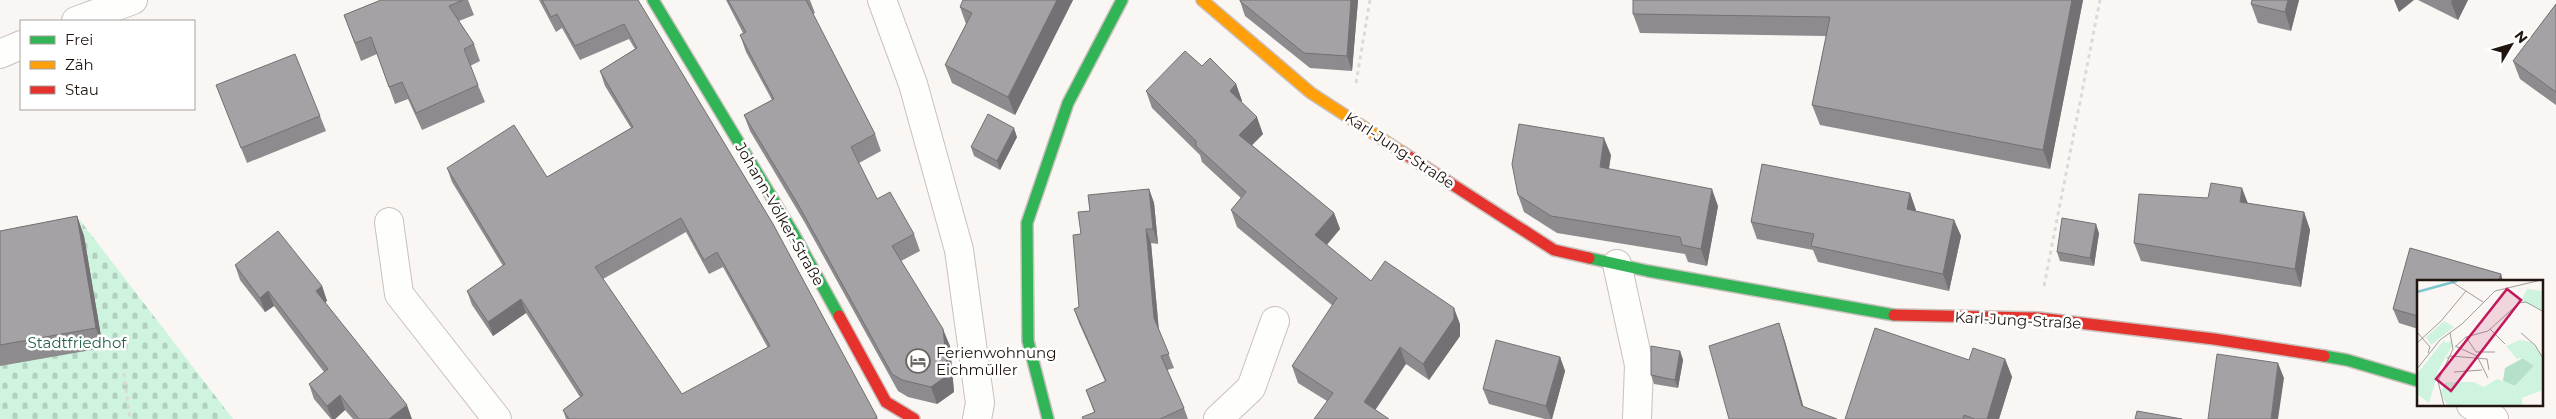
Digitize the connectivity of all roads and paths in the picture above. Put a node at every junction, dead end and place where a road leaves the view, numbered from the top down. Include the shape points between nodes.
1 (133, 0) edge
2 (653, 0) edge
3 (882, 0) edge
4 (1122, 0) edge
5 (1202, 0) edge
6 (1370, 0) edge
7 (2100, 0) edge
8 (79, 20) edge
9 (20, 45) edge
10 (0, 54) edge
11 (1350, 118) junction
12 (389, 222) dead end
13 (1617, 264) junction
14 (2038, 318) junction
15 (1275, 321) dead end
16 (124, 373) dead end
17 (2417, 380) edge
18 (2473, 406) edge
19 (130, 419) edge
20 (497, 419) edge
21 (914, 419) edge
22 (977, 419) edge
23 (1048, 419) edge
24 (1218, 419) edge
25 (1637, 419) edge
26 (2494, 419) edge

1 - 8 street
2 - 21 street, Johann-Völker-Straße via 792,231 886,402
3 - 22 street via 913,84 959,250 980,403
4 - 23 street via 1068,103 1027,223 1028,341
5 - 11 street, Karl-Jung-Straße via 1311,93
6 - 11 path
7 - 14 path
9 - 10 street
11 - 13 street, Karl-Jung-Straße via 1554,250
12 - 20 street via 399,294
13 - 14 street, Karl-Jung-Straße via 1893,315
13 - 25 street via 1639,365
14 - 17 street, Karl-Jung-Straße via 2214,339 2348,360
15 - 24 street via 1251,388
16 - 19 path
18 - 26 street

